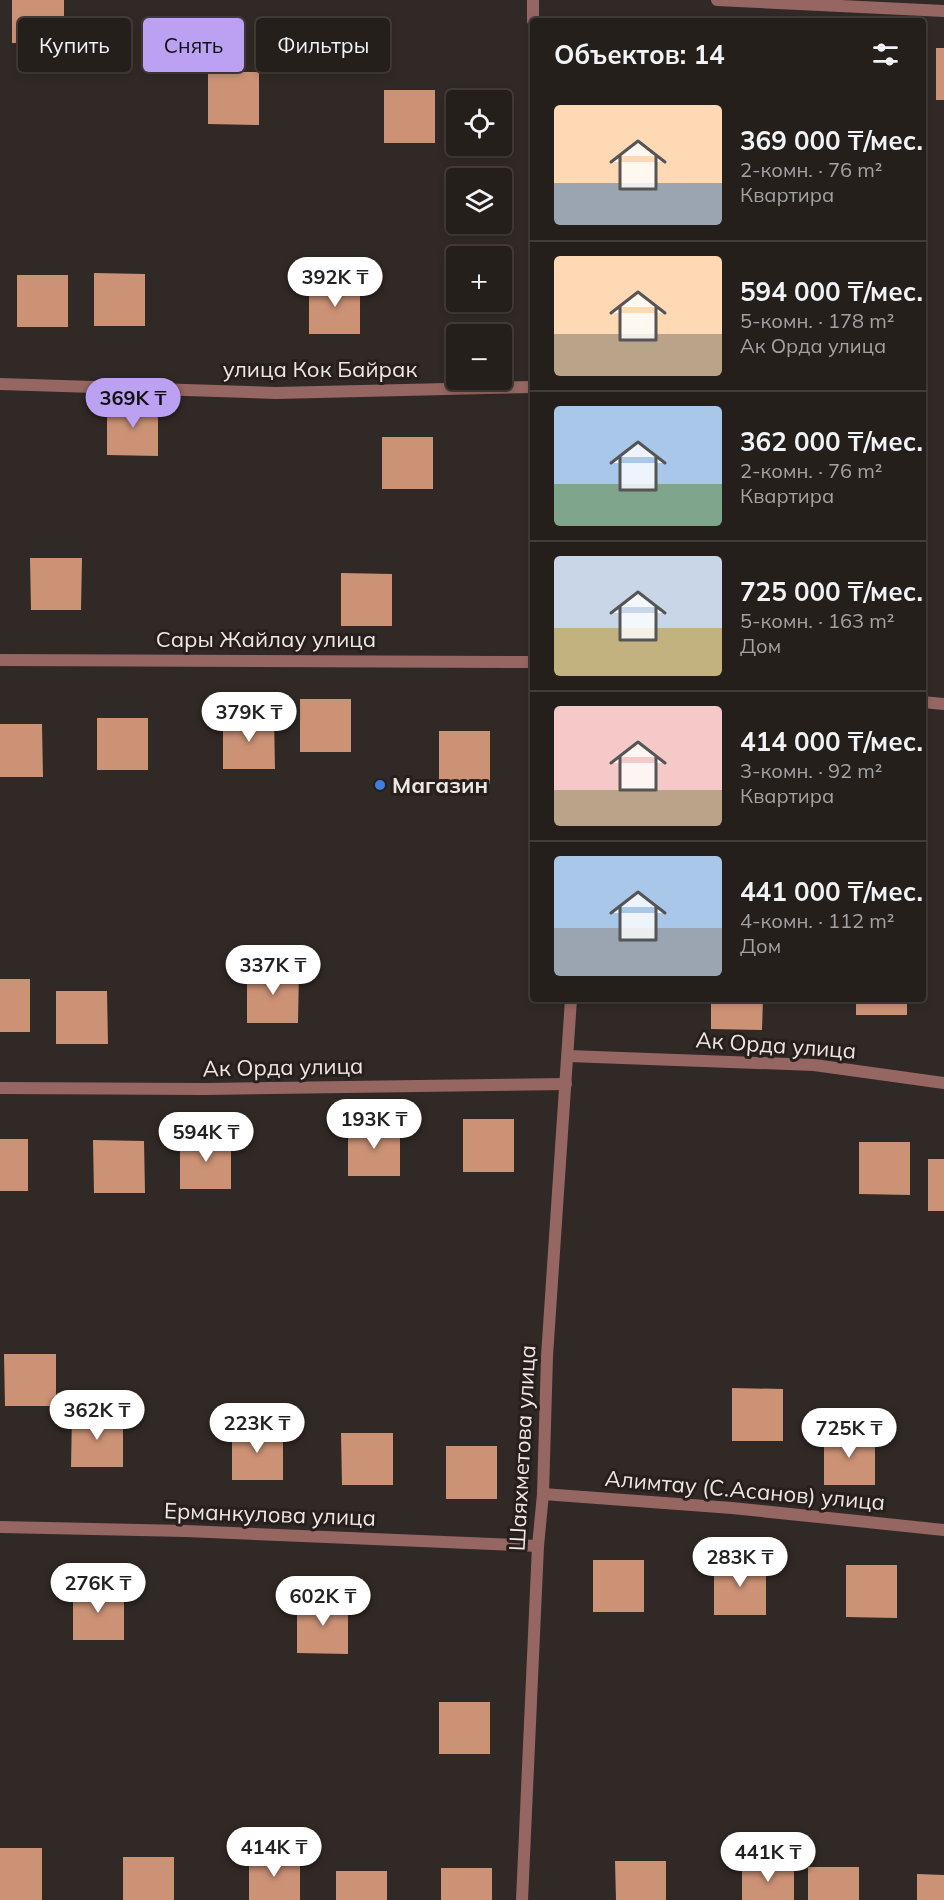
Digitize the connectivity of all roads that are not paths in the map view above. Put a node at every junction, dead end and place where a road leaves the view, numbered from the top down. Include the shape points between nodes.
1 (533, 0) edge
2 (717, 0) edge
3 (944, 11) edge
4 (533, 18) edge
5 (0, 384) edge
6 (530, 387) edge
7 (0, 660) edge
8 (530, 662) edge
9 (926, 702) edge
10 (944, 704) edge
11 (571, 1002) edge
12 (568, 1056) junction
13 (944, 1083) edge
14 (566, 1084) junction
15 (0, 1088) edge
16 (543, 1494) junction
17 (0, 1527) edge
18 (944, 1530) edge
19 (538, 1546) junction
20 (522, 1900) edge

1 - 4 street
2 - 3 street
5 - 6 street, улица Кок Байрак via 276,393
7 - 8 street, Сары Жайлау улица
9 - 10 street
11 - 12 street, Шаяхметова улица
12 - 13 street, Ак Орда улица via 814,1065
12 - 14 street, Шаяхметова улица
14 - 15 street, Ак Орда улица
14 - 16 street, Шаяхметова улица via 547,1356
16 - 18 street, Алимтау (С.Асанов) улица
16 - 19 street, Шаяхметова улица
17 - 19 street, Ерманкулова улица
19 - 20 street, Шаяхметова улица

